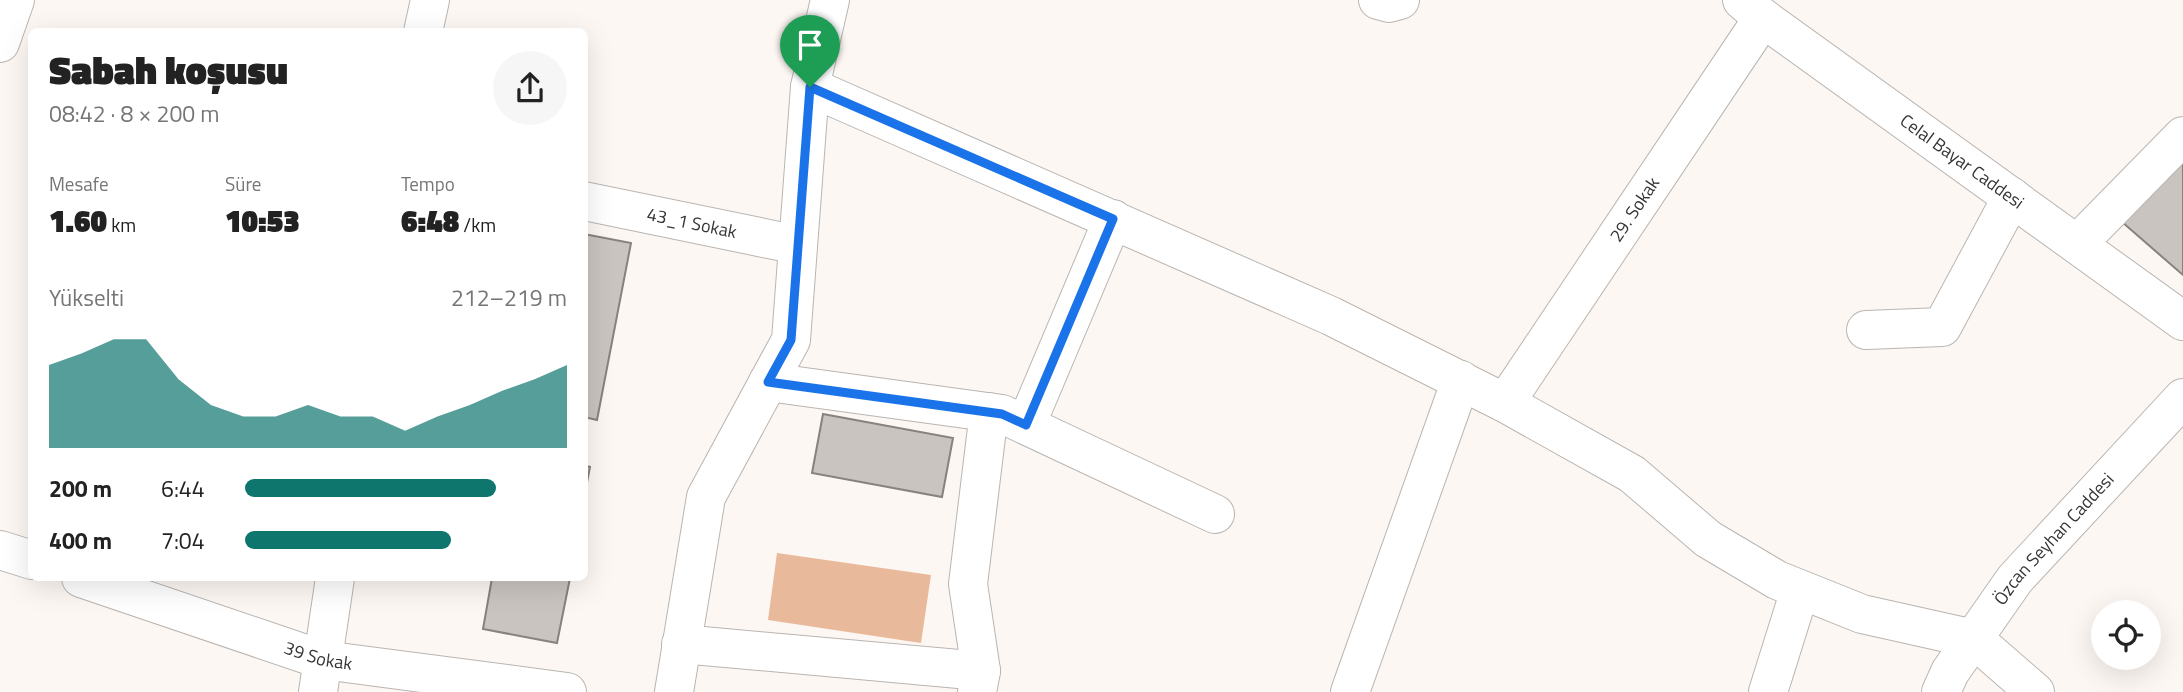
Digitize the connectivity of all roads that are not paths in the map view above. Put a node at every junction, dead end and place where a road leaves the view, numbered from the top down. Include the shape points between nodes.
1 (15, 0) edge
2 (430, 0) edge
3 (830, 0) edge
4 (1378, 0) edge
5 (1400, 0) edge
6 (1754, 7) edge
7 (424, 28) edge
8 (8, 47) edge
9 (810, 87) junction
10 (2183, 136) edge
11 (2012, 197) junction
12 (588, 202) edge
13 (1113, 219) junction
14 (2077, 244) junction
15 (798, 246) junction
16 (2183, 321) edge
17 (1866, 330) dead end
18 (1461, 380) junction
19 (768, 382) junction
20 (2183, 398) edge
21 (1505, 402) junction
22 (989, 412) junction
23 (1026, 425) junction
24 (1215, 514) dead end
25 (0, 550) edge
26 (28, 559) edge
27 (88, 581) edge
28 (335, 581) edge
29 (1800, 590) junction
30 (1974, 639) junction
31 (681, 644) junction
32 (321, 676) edge
33 (979, 681) edge
34 (567, 692) edge
35 (674, 692) edge
36 (1350, 692) edge
37 (1768, 692) edge
38 (1941, 692) edge
39 (2035, 692) edge

1 - 8 street
2 - 7 street
3 - 9 street
4 - 5 street
6 - 11 street, Celal Bayar Caddesi
6 - 21 street, 29. Sokak
9 - 13 street
9 - 15 street
10 - 14 street
11 - 14 street, Celal Bayar Caddesi
11 - 17 street via 1942,327
12 - 15 street, 43_1 Sokak
13 - 18 street
13 - 23 street
14 - 16 street, Celal Bayar Caddesi
15 - 19 street via 791,340
18 - 21 street
18 - 36 street
19 - 22 street
19 - 31 street via 706,497
20 - 30 street, Özcan Seyhan Caddesi via 2015,579
21 - 29 street via 1632,474 1708,539
22 - 23 street
22 - 33 street via 968,584
23 - 24 street
25 - 26 street
27 - 32 street, 39 Sokak
28 - 32 street
29 - 30 street via 1862,614
29 - 37 street
30 - 38 street, Özcan Seyhan Caddesi
30 - 39 street
31 - 33 street
31 - 35 street
32 - 34 street, 39 Sokak

